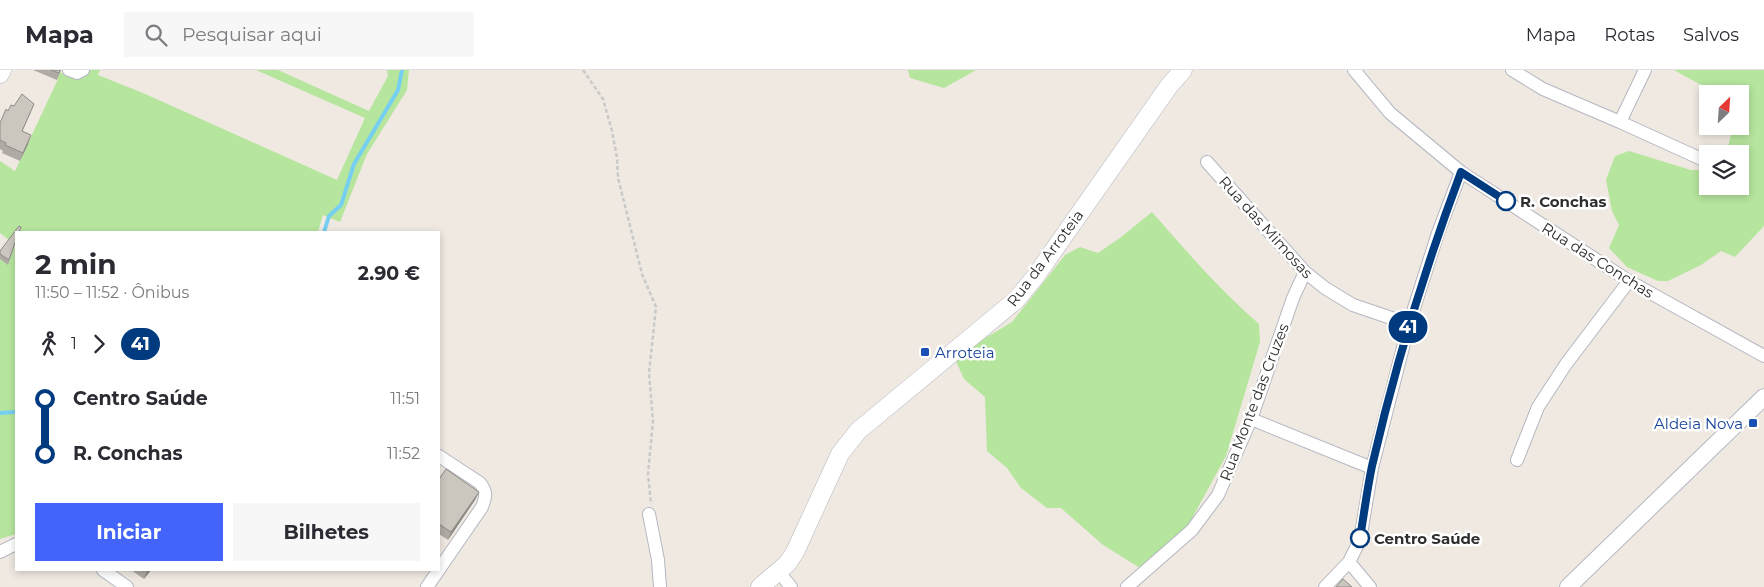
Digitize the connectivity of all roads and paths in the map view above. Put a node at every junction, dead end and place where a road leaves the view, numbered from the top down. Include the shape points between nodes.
1 (2, 70) edge
2 (69, 70) edge
3 (84, 70) edge
4 (583, 70) edge
5 (1183, 70) edge
6 (1354, 70) edge
7 (1512, 70) edge
8 (1645, 70) edge
9 (0, 74) edge
10 (1620, 122) junction
11 (1699, 158) edge
12 (1207, 162) dead end
13 (1461, 172) junction
14 (1304, 272) junction
15 (1629, 281) junction
16 (1409, 324) junction
17 (1764, 356) edge
18 (1764, 397) edge
19 (1251, 419) junction
20 (440, 457) edge
21 (1517, 460) dead end
22 (1372, 468) junction
23 (649, 514) joint
24 (15, 544) edge
25 (0, 552) edge
26 (1349, 562) junction
27 (440, 568) edge
28 (104, 571) edge
29 (438, 571) edge
30 (779, 572) junction
31 (127, 587) edge
32 (427, 587) edge
33 (660, 587) edge
34 (760, 587) edge
35 (791, 587) edge
36 (1127, 587) edge
37 (1325, 587) edge
38 (1370, 587) edge
39 (1568, 587) edge

1 - 9 main road
2 - 3 street
4 - 23 path via 603,99 612,131 618,178 640,265 656,307 649,373 653,422 648,474
5 - 30 main road, Rua da Arroteia via 1016,300 849,440 802,538
6 - 13 street, Rua das Conchas via 1390,113
7 - 10 street via 1543,89
8 - 10 street
10 - 11 street
12 - 14 street, Rua das Mimosas
13 - 15 street, Rua das Conchas
13 - 16 street
14 - 16 street, Rua das Mimosas via 1353,305
14 - 19 street, Rua Monte das Cruzes
15 - 17 street, Rua das Conchas
15 - 21 street via 1538,407
16 - 22 street
18 - 39 street
19 - 22 street
19 - 36 street, Rua Monte das Cruzes via 1218,495 1206,512 1192,530
20 - 27 street via 480,484 486,499
22 - 26 street via 1360,540
23 - 33 street
24 - 25 street
26 - 37 street
26 - 38 street
28 - 31 street
29 - 32 street
30 - 34 main road, Rua da Arroteia
30 - 35 street

